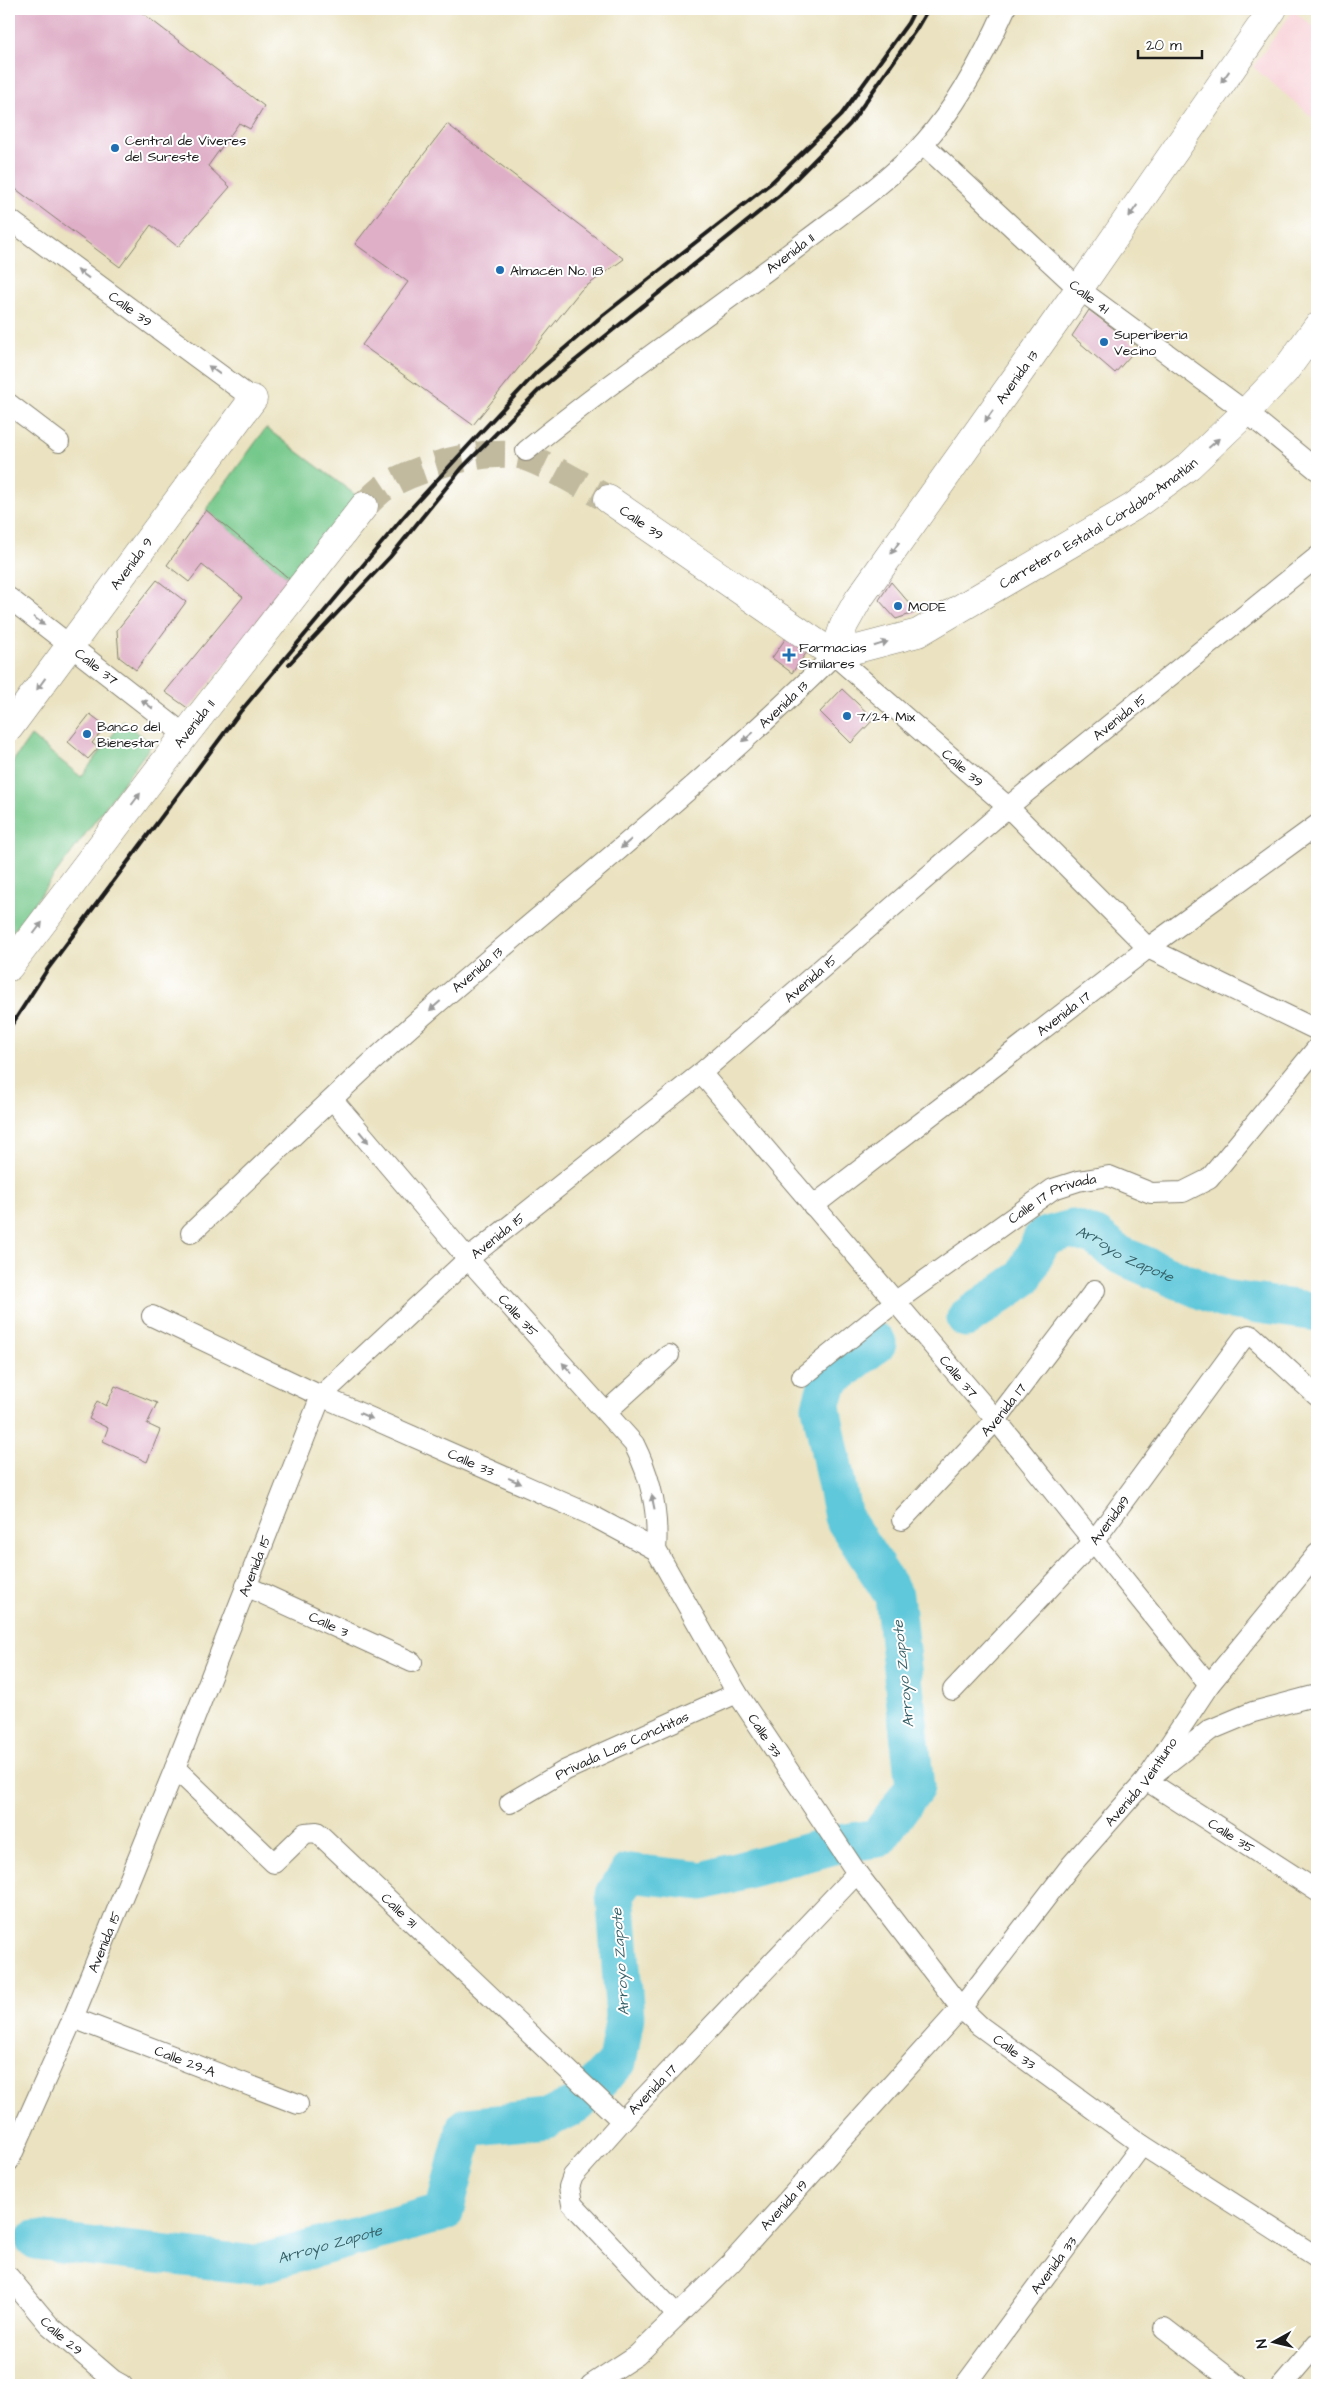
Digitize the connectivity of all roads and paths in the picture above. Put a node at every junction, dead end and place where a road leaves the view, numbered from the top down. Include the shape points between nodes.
1 (1005, 9) edge
2 (1273, 9) edge
3 (923, 144) junction
4 (9, 219) edge
5 (1079, 288) junction
6 (1317, 327) edge
7 (253, 399) joint
8 (9, 404) edge
9 (1246, 412) junction
10 (59, 442) dead end
11 (526, 451) dead end
12 (1317, 470) edge
13 (608, 499) tunnel mouth
14 (364, 506) tunnel mouth
15 (1317, 557) edge
16 (9, 598) edge
17 (70, 644) junction
18 (834, 655) junction
19 (9, 728) edge
20 (185, 734) junction
21 (1008, 807) junction
22 (1317, 825) edge
23 (1148, 948) junction
24 (9, 967) edge
25 (1317, 1030) edge
26 (1317, 1048) edge
27 (701, 1073) junction
28 (333, 1100) junction
29 (813, 1206) junction
30 (191, 1233) dead end
31 (468, 1259) junction
32 (1095, 1290) dead end
33 (895, 1302) junction
34 (152, 1316) dead end
35 (669, 1355) dead end
36 (802, 1377) dead end
37 (321, 1396) junction
38 (1317, 1396) edge
39 (606, 1412) junction
40 (996, 1420) junction
41 (902, 1520) dead end
42 (1094, 1541) junction
43 (656, 1550) junction
44 (1317, 1554) edge
45 (246, 1586) junction
46 (412, 1662) dead end
47 (1209, 1685) junction
48 (953, 1690) dead end
49 (737, 1693) junction
50 (1317, 1695) edge
51 (175, 1768) junction
52 (1146, 1780) junction
53 (510, 1803) dead end
54 (857, 1873) junction
55 (1317, 1891) edge
56 (961, 2008) junction
57 (73, 2018) junction
58 (298, 2104) dead end
59 (622, 2121) junction
60 (1142, 2145) junction
61 (9, 2161) edge
62 (1317, 2257) edge
63 (9, 2277) edge
64 (676, 2314) junction
65 (1164, 2328) dead end
66 (1317, 2344) edge
67 (122, 2385) edge
68 (591, 2385) edge
69 (965, 2385) edge
70 (1238, 2385) edge
71 (1282, 2385) edge

1 - 3 street, Avenida 11 via 966,86
2 -> 5 main road, Avenida 13
3 - 5 street, Calle 41
3 - 11 street, Avenida 11 via 865,196 604,388
7 -> 4 street, Calle 39
5 - 9 street, Calle 41
5 -> 18 main road, Avenida 13 via 858,600 844,625
6 - 9 main road, Carretera Estatal Córdoba-Amatlán via 1285,371
7 - 17 main road, Avenida 9
8 - 10 street
9 - 12 street, Calle 41
18 -> 9 main road, Carretera Estatal Córdoba-Amatlán via 918,633 1133,507 1188,466
13 - 18 main road, Calle 39
14 - 20 main road, Avenida 11
15 - 21 street, Avenida 15
16 -> 17 street, Calle 37
17 -> 19 main road, Avenida 9
20 -> 17 street, Calle 37
18 - 21 street, Calle 39
18 -> 28 street, Avenida 13 via 780,709 431,1009
24 -> 20 main road, Avenida 11
21 - 23 street, Calle 39
21 - 27 street, Avenida 15
22 - 23 street, Avenida 17
23 - 25 street, Calle 39
23 - 29 street, Avenida 17
26 - 33 street, Calle 17 Privada via 1209,1179 1183,1192 1151,1193 1109,1176 1078,1181 1052,1190
27 - 29 street, Calle 37
27 - 31 street, Avenida 15
28 - 30 street, Avenida 13
28 -> 31 street, Calle 35
29 - 33 street, Calle 37
31 - 37 street, Avenida 15
39 -> 31 street, Calle 35
32 - 40 street, Avenida 17
33 - 36 street, Calle 17 Privada
33 - 40 street, Calle 37
34 - 37 street, Calle 33
35 - 39 street
37 -> 43 street, Calle 33 via 589,1514
37 - 45 street, Avenida 15
38 - 42 street, Avenida19 via 1252,1336 1247,1336 1240,1341
43 -> 39 street, Calle 35 via 658,1523 644,1464 634,1444
40 - 41 street, Avenida 17
40 - 42 street, Calle 37
42 - 47 street, Calle 37
42 - 48 street, Avenida19
43 - 49 street, Calle 33
44 - 47 street, Avenida Veintiuno
45 - 46 street, Calle 3
45 - 51 street, Avenida 15
47 - 52 street, Avenida Veintiuno
49 - 53 street, Privada Las Conchitas via 566,1770
49 - 54 street, Calle 33
50 - 52 street via 1253,1712 1210,1730
51 - 57 street, Avenida 15
51 - 59 street, Calle 31 via 274,1863 305,1833 317,1832
52 - 55 street, Calle 35
52 - 56 street, Avenida Veintiuno via 1072,1864
54 - 56 street, Calle 33
54 - 59 street, Avenida 17
56 - 60 street, Calle 33 via 980,2026
56 - 64 street, Avenida 19 via 731,2263
57 - 58 street, Calle 29-A
57 - 61 street, Avenida 15
59 - 64 street, Avenida 17 via 573,2176 569,2187 572,2204
60 - 62 street, Calle 33
60 - 69 street, Avenida 33
63 - 67 street, Calle 29 via 49,2325
64 - 68 street, Avenida 19 via 637,2354
65 - 70 street
66 - 71 street

